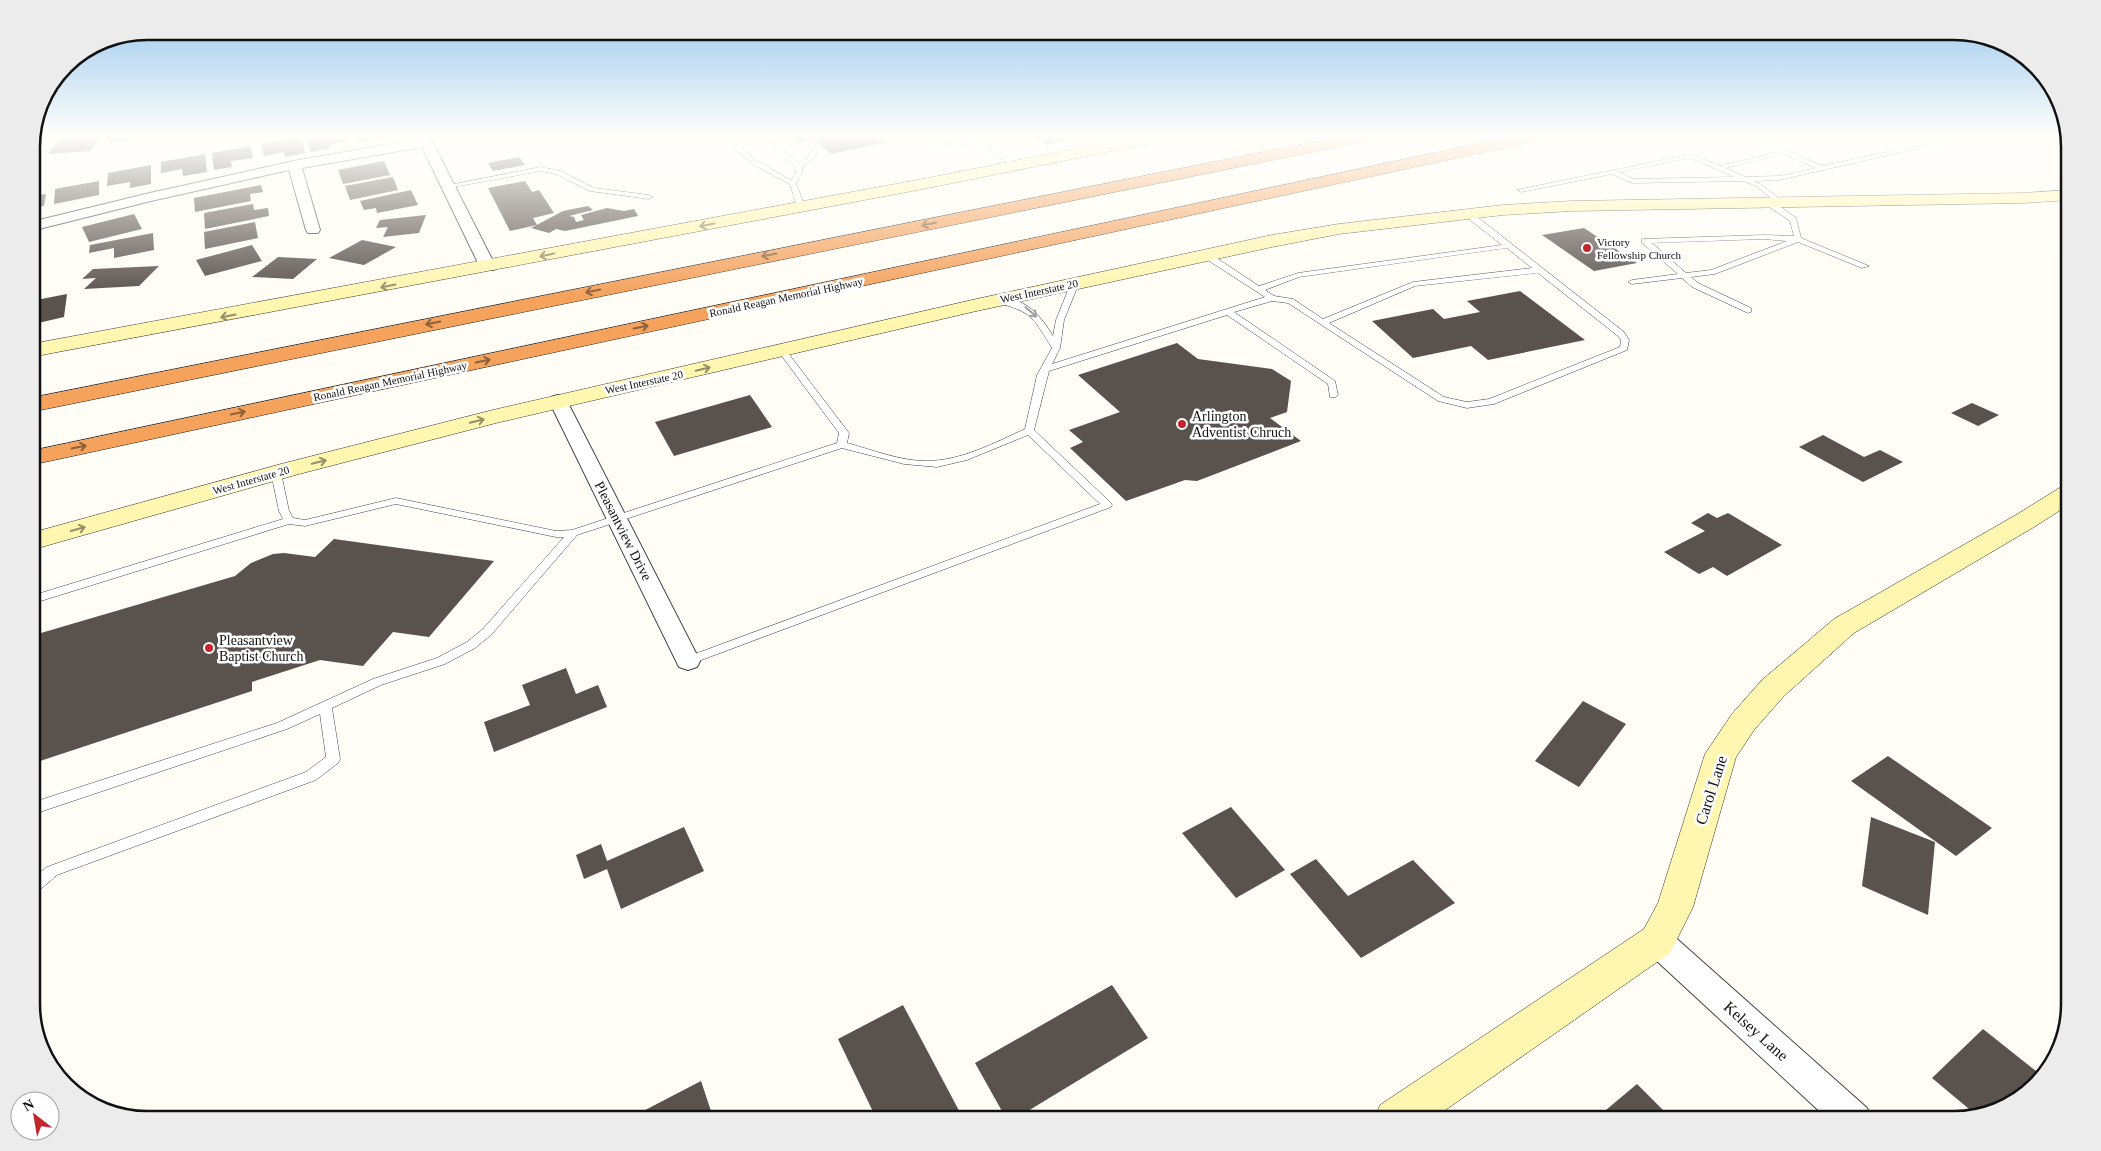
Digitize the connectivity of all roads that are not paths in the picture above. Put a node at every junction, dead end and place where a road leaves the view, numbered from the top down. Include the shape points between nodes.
1 (187, 189) edge
2 (301, 189) edge
3 (449, 189) edge
4 (590, 189) edge
5 (795, 189) edge
6 (897, 189) edge
7 (1105, 189) edge
8 (1289, 189) edge
9 (1528, 189) edge
10 (1761, 189) edge
11 (1521, 190) dead end
12 (2061, 196) edge
13 (650, 197) dead end
14 (1773, 202) junction
15 (801, 207) junction
16 (1468, 214) junction
17 (40, 225) edge
18 (313, 230) dead end
19 (1798, 239) junction
20 (1508, 246) junction
21 (1206, 255) junction
22 (1865, 266) dead end
23 (488, 267) junction
24 (1539, 270) junction
25 (1686, 275) junction
26 (1632, 282) dead end
27 (1075, 283) junction
28 (1259, 290) junction
29 (1272, 298) junction
30 (989, 302) junction
31 (1748, 310) dead end
32 (1228, 312) junction
33 (1323, 322) junction
34 (1056, 348) junction
35 (40, 350) edge
36 (782, 351) junction
37 (1045, 369) junction
38 (1333, 395) dead end
39 (558, 402) junction
40 (40, 403) edge
41 (1029, 431) junction
42 (842, 445) junction
43 (40, 456) edge
44 (276, 473) junction
45 (2061, 498) edge
46 (618, 520) junction
47 (289, 522) junction
48 (573, 533) junction
49 (40, 540) edge
50 (40, 598) edge
51 (688, 660) joint
52 (325, 707) junction
53 (40, 806) edge
54 (40, 881) edge
55 (1657, 941) junction
56 (1408, 1111) edge
57 (1845, 1111) edge

1 - 17 street
2 - 18 street
3 - 23 street
4 - 13 lane
5 - 15 lane
6 - 15 main road
7 -> 40 highway
43 -> 8 highway, Ronald Reagan Memorial Highway
9 - 11 lane
10 - 14 lane
12 - 14 main road, West Interstate 20
14 - 16 main road, West Interstate 20 via 1572,206
14 - 19 lane via 1793,220
15 -> 23 main road
16 - 20 lane
16 - 21 main road, West Interstate 20 via 1339,229
19 - 22 lane
19 - 25 lane via 1712,272
19 - 25 lane via 1644,241
20 - 24 lane
20 - 28 lane via 1298,275
21 - 27 main road, West Interstate 20
21 - 28 lane
23 -> 35 main road
24 - 33 lane via 1413,284
24 - 33 lane via 1621,334 1625,340 1624,348 1485,404 1467,405 1441,399
25 - 26 lane
25 - 31 lane via 1695,285
27 - 30 main road, West Interstate 20
27 - 34 lane via 1060,320
28 - 29 lane
29 - 32 lane
29 - 33 lane via 1290,301
30 -> 34 lane via 1013,302 1031,310
30 - 36 main road, West Interstate 20
32 - 37 lane
32 - 38 lane via 1332,383
34 - 37 lane
39 -> 36 main road, West Interstate 20
36 - 42 lane via 844,433
37 - 41 lane
44 -> 39 main road, West Interstate 20
39 - 46 street, Pleasantview Drive
41 - 42 lane via 977,453 925,464
41 - 51 lane via 1107,505
42 - 46 lane
44 - 47 lane
49 -> 44 main road, West Interstate 20
45 - 55 main road, Carol Lane via 1844,626 1774,688 1743,722 1721,754 1675,908
46 - 48 lane
46 - 51 street, Pleasantview Drive
47 - 48 lane via 305,523 396,501 556,534
47 - 50 lane
48 - 52 lane via 487,632 471,645 441,661 377,682
52 - 53 lane via 282,726
52 - 54 lane via 333,759 311,776 52,871
55 - 56 main road, Carol Lane
55 - 57 street, Kelsey Lane

